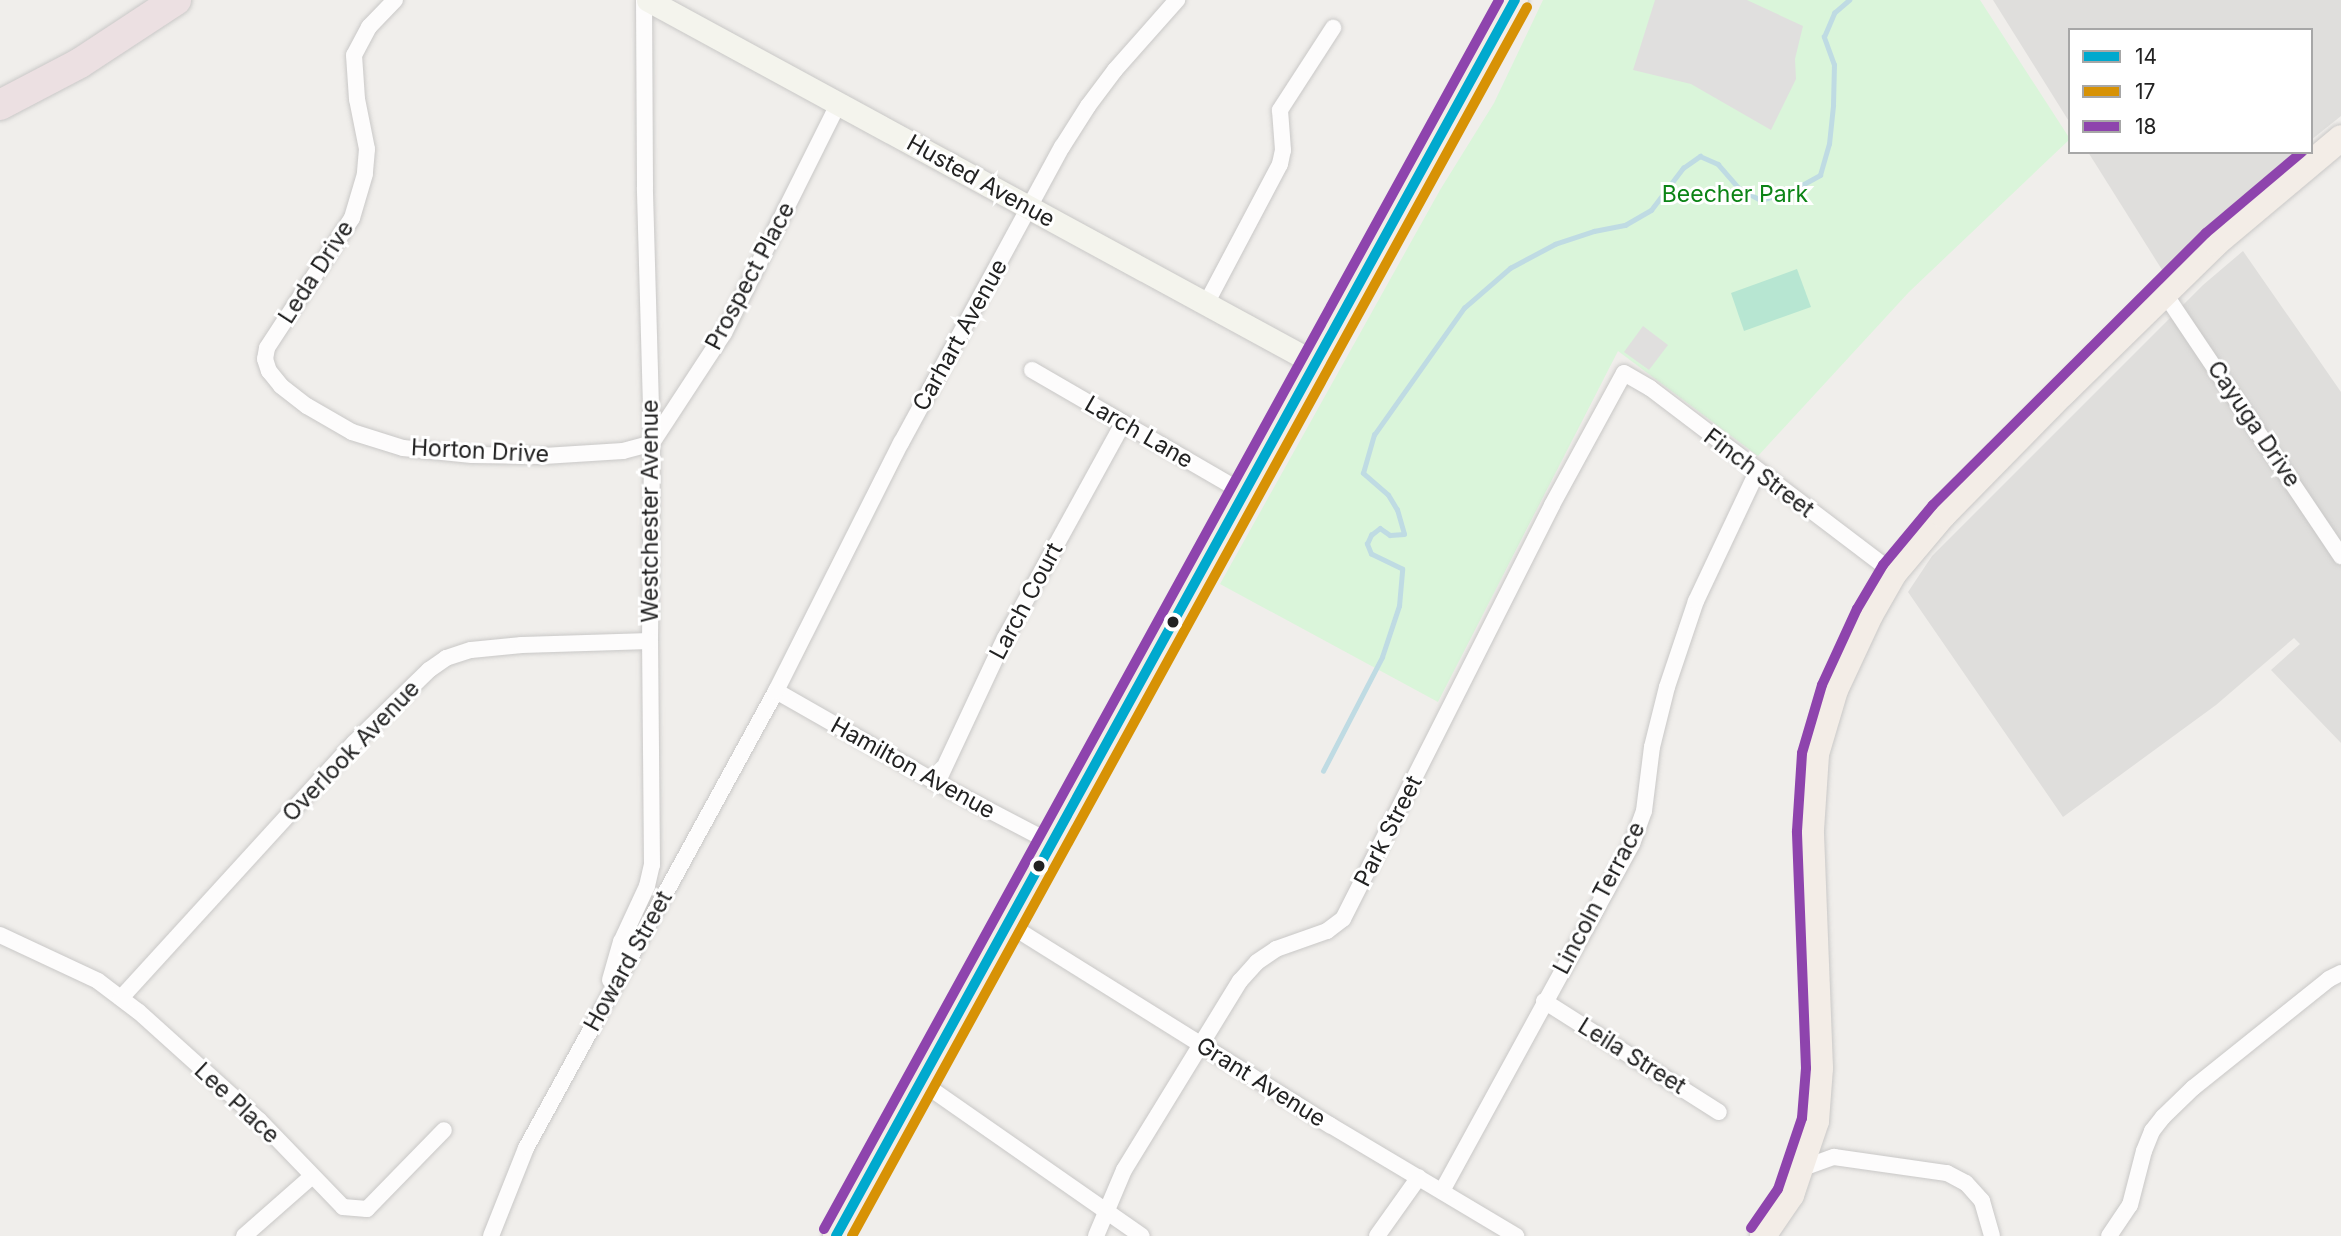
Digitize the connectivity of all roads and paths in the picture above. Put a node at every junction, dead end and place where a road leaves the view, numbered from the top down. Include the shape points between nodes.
1 (143, 0) edge
2 (176, 0) edge
3 (395, 0) edge
4 (646, 0) edge
5 (1177, 0) edge
6 (1515, 0) edge
7 (1333, 29) dead end
8 (0, 85) edge
9 (838, 104) junction
10 (0, 105) edge
11 (2341, 138) edge
12 (1030, 208) junction
13 (2165, 294) junction
14 (1206, 304) junction
15 (267, 348) joint
16 (1315, 363) junction
17 (1032, 370) dead end
18 (1624, 373) joint
19 (1124, 423) junction
20 (652, 443) junction
21 (1757, 472) junction
22 (1246, 494) junction
23 (2341, 556) edge
24 (1894, 573) junction
25 (650, 641) junction
26 (776, 691) junction
27 (937, 783) junction
28 (1052, 843) junction
29 (1008, 924) junction
30 (0, 935) edge
31 (2341, 973) edge
32 (121, 998) junction
33 (1544, 1001) junction
34 (600, 1012) junction
35 (1200, 1044) junction
36 (921, 1082) junction
37 (1718, 1112) dead end
38 (444, 1130) dead end
39 (1803, 1168) junction
40 (311, 1177) junction
41 (1419, 1177) junction
42 (1442, 1191) junction
43 (1105, 1208) junction
44 (244, 1236) edge
45 (491, 1236) edge
46 (836, 1236) edge
47 (1096, 1236) edge
48 (1142, 1236) edge
49 (1377, 1236) edge
50 (1516, 1236) edge
51 (1763, 1236) edge
52 (1992, 1236) edge
53 (2109, 1236) edge

1 - 8 highway via 71,47
2 - 10 highway via 80,63
3 - 15 street, Leda Drive via 369,27 354,55 356,99 367,149 352,218
4 - 9 street, Husted Avenue
4 - 20 street, Westchester Avenue via 645,187
5 - 12 street, Carhart Avenue via 1088,106
6 - 16 main road
7 - 14 street via 1280,110 1280,164
9 - 12 street, Husted Avenue
9 - 20 street, Prospect Place via 724,333
11 - 13 main road via 2216,243
12 - 14 street, Husted Avenue
12 - 26 street, Carhart Avenue via 901,443
13 - 23 street, Cayuga Drive
13 - 24 main road via 1943,515
14 - 16 street, Husted Avenue
15 - 20 street, Horton Drive via 269,371 289,392 352,432 403,447 472,455 544,456 623,451
16 - 22 main road
17 - 19 street, Larch Lane
18 - 21 street, Finch Street
18 - 35 street, Park Street via 1552,505 1343,919 1327,931 1276,949 1257,962
19 - 22 street, Larch Lane
19 - 27 street, Larch Court via 1004,638
20 - 25 street, Westchester Avenue
21 - 24 street, Finch Street
21 - 33 street, Lincoln Terrace via 1696,601 1667,687 1644,811 1632,844
22 - 28 main road
24 - 39 main road via 1835,690 1816,754 1811,830 1820,1068 1816,1121
25 - 32 street, Overlook Avenue via 522,645 471,650 446,658 354,743
25 - 34 street, Westchester Avenue via 652,865 621,942
26 - 27 street, Hamilton Avenue
26 - 34 street, Howard Street
27 - 28 street, Hamilton Avenue
28 - 29 main road
29 - 35 street, Grant Avenue
29 - 36 main road
30 - 32 street, Lee Place via 98,981
31 - 53 street via 2193,1088 2163,1117 2144,1151 2130,1205
32 - 40 street, Lee Place via 259,1120
33 - 37 street, Leila Street
33 - 42 street, Lincoln Terrace
34 - 45 street, Howard Street via 526,1148
35 - 41 street, Grant Avenue
35 - 43 street, Park Street
36 - 43 street
36 - 46 main road
38 - 40 street, Lee Place via 367,1209 343,1207
39 - 51 main road
39 - 52 street via 1834,1157 1947,1173 1982,1201
40 - 44 street
41 - 42 street, Grant Avenue
41 - 49 street
42 - 50 street, Grant Avenue
43 - 47 street, Park Street
43 - 48 street

